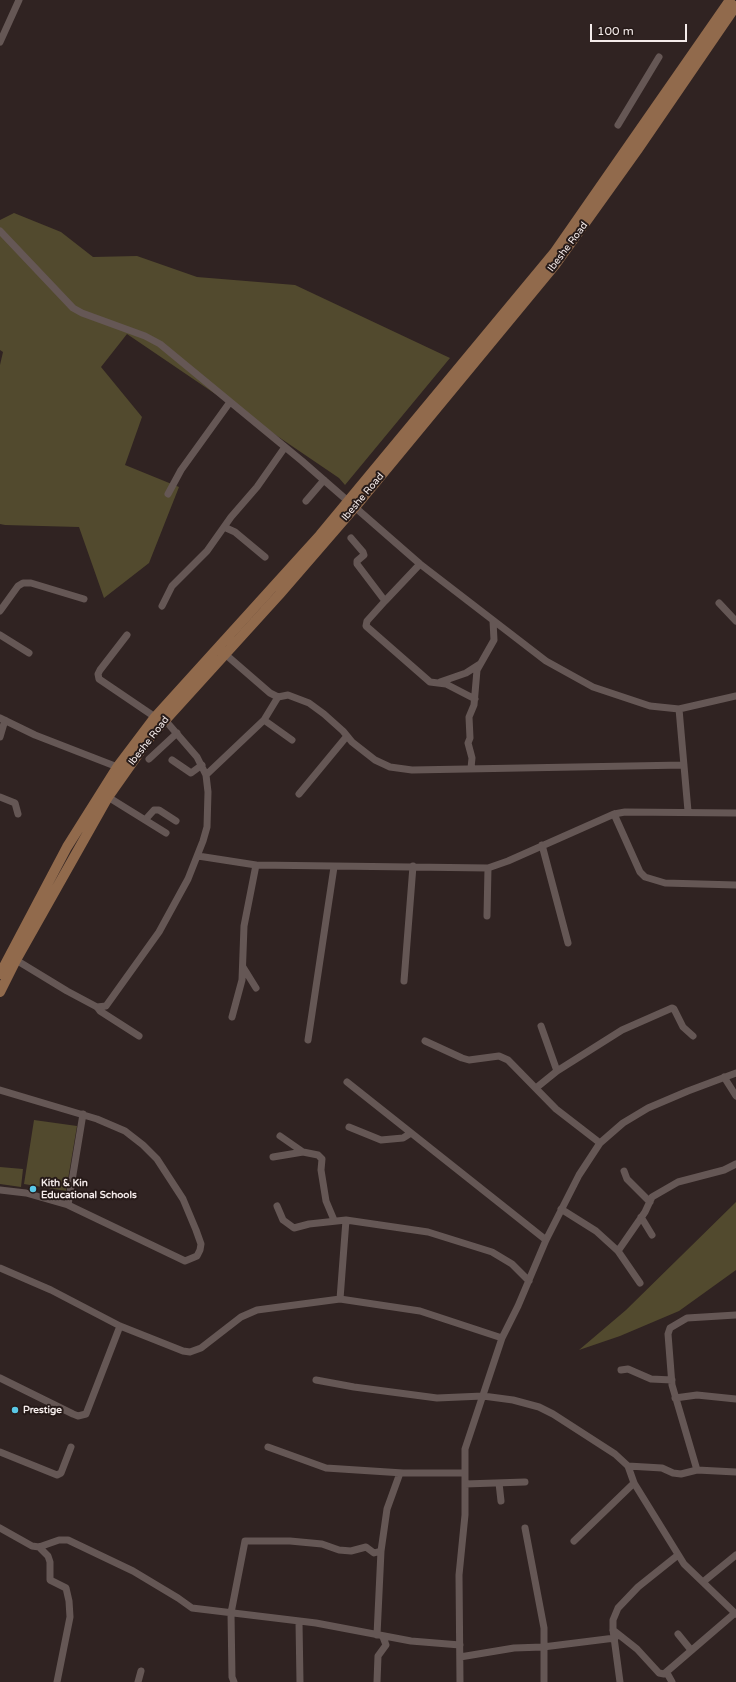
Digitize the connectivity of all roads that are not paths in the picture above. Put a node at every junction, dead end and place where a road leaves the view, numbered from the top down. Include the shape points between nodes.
1 (19, 0) edge
2 (730, 0) edge
3 (736, 6) edge
4 (0, 42) edge
5 (659, 57) dead end
6 (618, 125) dead end
7 (0, 231) edge
8 (230, 402) junction
9 (285, 447) junction
10 (324, 480) junction
11 (168, 494) dead end
12 (306, 501) dead end
13 (352, 504) junction
14 (224, 527) junction
15 (351, 538) dead end
16 (265, 557) dead end
17 (420, 564) junction
18 (84, 599) dead end
19 (385, 601) junction
20 (719, 603) dead end
21 (162, 606) dead end
22 (0, 611) edge
23 (736, 621) edge
24 (493, 622) junction
25 (0, 635) edge
26 (127, 635) dead end
27 (29, 653) dead end
28 (224, 654) junction
29 (480, 664) junction
30 (438, 683) junction
31 (736, 696) edge
32 (278, 697) junction
33 (474, 699) junction
34 (679, 709) junction
35 (160, 718) junction
36 (2, 719) edge
37 (264, 720) junction
38 (177, 733) junction
39 (347, 736) junction
40 (0, 737) edge
41 (292, 740) dead end
42 (149, 759) dead end
43 (172, 760) dead end
44 (202, 765) junction
45 (684, 765) junction
46 (121, 768) junction
47 (471, 768) junction
48 (206, 775) junction
49 (299, 794) dead end
50 (0, 797) edge
51 (108, 797) junction
52 (688, 811) junction
53 (736, 813) edge
54 (18, 814) dead end
55 (614, 814) junction
56 (145, 820) junction
57 (176, 821) dead end
58 (166, 833) dead end
59 (542, 845) junction
60 (198, 856) junction
61 (256, 865) junction
62 (413, 866) junction
63 (334, 867) junction
64 (488, 868) junction
65 (736, 885) edge
66 (487, 916) dead end
67 (568, 943) dead end
68 (16, 960) junction
69 (242, 965) junction
70 (0, 974) edge
71 (404, 981) dead end
72 (256, 988) dead end
73 (0, 992) edge
74 (98, 1007) junction
75 (232, 1017) dead end
76 (541, 1026) dead end
77 (139, 1036) dead end
78 (693, 1036) dead end
79 (308, 1040) dead end
80 (424, 1042) dead end
81 (557, 1071) junction
82 (736, 1073) edge
83 (724, 1077) junction
84 (347, 1082) dead end
85 (536, 1088) junction
86 (0, 1090) edge
87 (736, 1096) edge
88 (83, 1114) junction
89 (349, 1127) dead end
90 (411, 1133) junction
91 (280, 1136) dead end
92 (600, 1143) junction
93 (303, 1152) junction
94 (273, 1157) dead end
95 (736, 1164) edge
96 (624, 1171) dead end
97 (0, 1190) edge
98 (650, 1202) junction
99 (68, 1205) junction
100 (277, 1206) dead end
101 (561, 1209) junction
102 (641, 1217) junction
103 (334, 1220) junction
104 (346, 1220) junction
105 (652, 1235) dead end
106 (546, 1240) junction
107 (618, 1251) junction
108 (0, 1268) edge
109 (529, 1281) junction
110 (640, 1283) dead end
111 (340, 1299) junction
112 (736, 1315) edge
113 (120, 1326) junction
114 (502, 1338) junction
115 (621, 1370) dead end
116 (0, 1378) edge
117 (316, 1380) dead end
118 (672, 1380) junction
119 (483, 1396) junction
120 (675, 1398) junction
121 (736, 1399) edge
122 (71, 1447) dead end
123 (268, 1447) dead end
124 (0, 1452) edge
125 (628, 1466) junction
126 (697, 1470) junction
127 (736, 1472) edge
128 (400, 1473) junction
129 (464, 1473) junction
130 (525, 1482) dead end
131 (499, 1483) junction
132 (634, 1483) junction
133 (465, 1484) junction
134 (501, 1501) dead end
135 (0, 1528) edge
136 (524, 1528) dead end
137 (574, 1541) dead end
138 (39, 1547) junction
139 (381, 1551) junction
140 (678, 1555) junction
141 (736, 1555) edge
142 (703, 1582) junction
143 (231, 1613) junction
144 (736, 1614) edge
145 (300, 1622) junction
146 (613, 1630) junction
147 (678, 1634) dead end
148 (380, 1636) junction
149 (615, 1638) junction
150 (460, 1645) junction
151 (543, 1647) junction
152 (691, 1650) junction
153 (460, 1657) junction
154 (140, 1671) dead end
155 (667, 1673) junction
156 (57, 1682) edge
157 (138, 1682) edge
158 (234, 1682) edge
159 (300, 1682) edge
160 (376, 1682) edge
161 (460, 1682) edge
162 (544, 1682) edge
163 (620, 1682) edge
164 (672, 1682) edge

1 - 4 street
2 - 13 main road, Ibeshe Road via 554,253
3 - 13 main road, Ibeshe Road via 555,265
5 - 6 street
7 - 8 street via 73,308 160,344
8 - 9 street
8 - 11 street via 181,470
9 - 10 street
9 - 14 street
10 - 12 street
10 - 13 street
13 - 17 street
13 - 28 main road, Ibeshe Road via 279,595
13 - 35 main road, Ibeshe Road
14 - 16 street via 235,532
14 - 21 street via 207,551 172,586
15 - 19 street via 364,555 357,564
17 - 19 street
17 - 24 street
18 - 22 street via 23,582
19 - 30 street via 367,622 368,630 430,682
20 - 23 street
24 - 29 street via 494,640
24 - 34 street via 546,662 592,687 650,706
25 - 27 street
26 - 35 street via 100,670 99,679
28 - 32 street
28 - 35 main road, Ibeshe Road
29 - 30 street
29 - 33 street
30 - 33 street via 446,684
31 - 34 street
32 - 37 street
32 - 39 street via 288,695 309,703
33 - 47 street via 469,717 468,743 472,758
34 - 45 street
35 - 38 street
35 - 46 main road, Ibeshe Road
36 - 40 street
36 - 46 street
37 - 41 street
37 - 48 street
38 - 42 street
38 - 44 street
39 - 47 street via 374,760 390,767 412,770
39 - 49 street
43 - 44 street via 190,773
44 - 48 street
45 - 47 street
45 - 52 street
46 - 51 main road, Ibeshe Road
46 - 70 main road, Ibeshe Road via 67,847
48 - 60 street via 207,827
50 - 54 street via 15,803
51 - 56 street
51 - 68 main road, Ibeshe Road
52 - 53 street
52 - 55 street
55 - 59 street
55 - 65 street via 640,872 646,877 664,883
56 - 57 street via 154,810 159,810
56 - 58 street
59 - 64 street
59 - 67 street
60 - 61 street
60 - 74 street via 168,917 148,948 106,1006
61 - 63 street
61 - 69 street via 244,926
62 - 63 street
62 - 64 street via 448,869
62 - 71 street
63 - 79 street
64 - 66 street
68 - 73 main road, Ibeshe Road
68 - 74 street
69 - 72 street
69 - 75 street via 240,988
74 - 77 street via 100,1011
76 - 81 street
78 - 81 street via 683,1027 672,1008 622,1030
80 - 85 street via 469,1060 499,1056 508,1060
81 - 85 street
82 - 83 street
83 - 87 street
83 - 92 street via 648,1108 624,1123
84 - 90 street
85 - 92 street via 556,1109
86 - 88 street
88 - 99 street
88 - 99 street via 125,1131 157,1159 183,1199 201,1244 200,1250 197,1256 185,1262
89 - 90 street via 381,1140 403,1138
90 - 106 street
91 - 93 street
92 - 101 street
93 - 94 street
93 - 103 street via 318,1155 322,1159 321,1170 326,1201
95 - 98 street via 724,1170 678,1182 652,1198
96 - 98 street via 627,1179
97 - 99 street via 26,1193
98 - 102 street
100 - 103 street via 282,1220 294,1228
101 - 106 street
101 - 107 street via 596,1231
102 - 105 street
102 - 107 street
103 - 104 street
104 - 109 street via 428,1232 492,1252 512,1264
104 - 111 street
106 - 109 street
107 - 110 street
108 - 113 street via 51,1290
109 - 114 street
111 - 113 street via 257,1310 241,1317 201,1348 190,1352
111 - 114 street via 420,1311
112 - 118 street via 687,1318 670,1328 668,1334
113 - 116 street via 86,1414 78,1416
114 - 119 street
115 - 118 street via 628,1369 651,1378
117 - 119 street via 437,1398
118 - 120 street
119 - 125 street via 539,1407 602,1446
119 - 129 street via 465,1449
120 - 121 street via 697,1395
120 - 126 street
122 - 124 street via 57,1475
123 - 128 street via 326,1468
125 - 126 street via 662,1468 681,1474
125 - 132 street
126 - 127 street
128 - 129 street
128 - 139 street via 387,1509
129 - 133 street
130 - 131 street
131 - 133 street
131 - 134 street
132 - 137 street
132 - 140 street
133 - 150 street via 465,1516 459,1575
135 - 138 street via 32,1546
136 - 151 street via 544,1628
138 - 143 street via 68,1540 133,1571 192,1608
138 - 156 street via 50,1562 50,1580 66,1588 69,1601 70,1617
139 - 143 street via 374,1553 366,1547 351,1551 339,1550 322,1544 290,1541 245,1541
139 - 148 street
140 - 142 street via 691,1572
140 - 146 street via 638,1587 618,1608 613,1620
141 - 142 street
142 - 144 street
143 - 145 street
143 - 158 street
144 - 152 street
145 - 148 street
145 - 159 street
146 - 149 street
146 - 155 street via 637,1649 659,1673
147 - 152 street
148 - 150 street
148 - 160 street via 386,1645 378,1656
149 - 151 street
149 - 163 street
150 - 153 street
151 - 153 street via 514,1648
151 - 162 street
152 - 155 street
153 - 161 street
154 - 157 street
155 - 164 street

